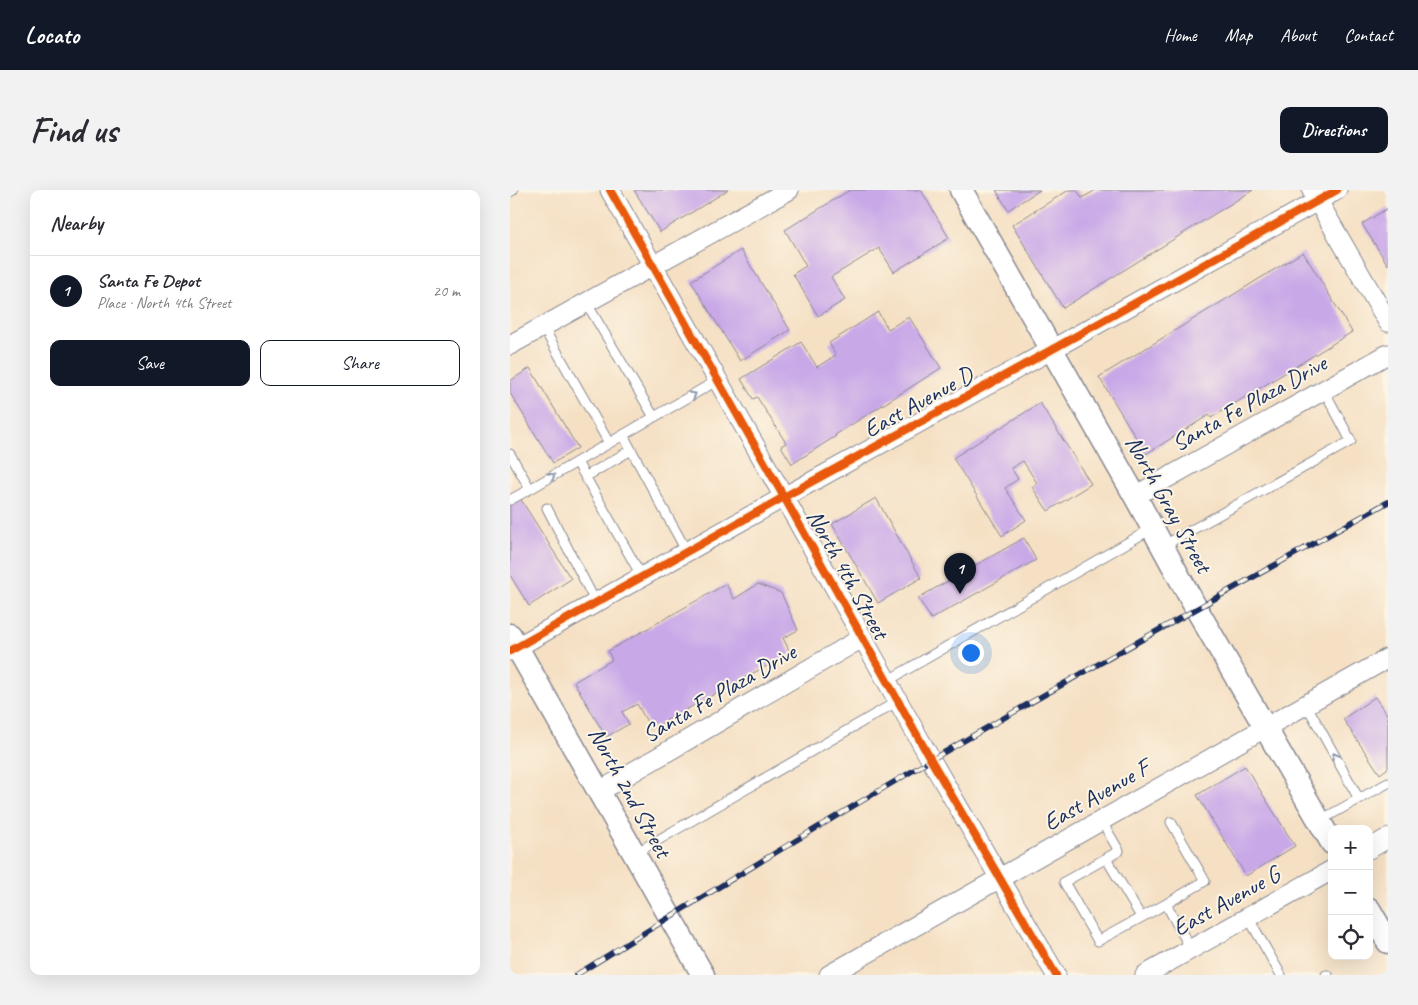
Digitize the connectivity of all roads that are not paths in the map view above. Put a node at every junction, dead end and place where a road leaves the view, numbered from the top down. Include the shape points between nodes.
1 (610, 190) edge
2 (789, 190) edge
3 (961, 190) edge
4 (1337, 190) edge
5 (1314, 196) edge
6 (652, 265) junction
7 (586, 302) junction
8 (1388, 322) edge
9 (543, 327) junction
10 (510, 345) edge
11 (1051, 350) junction
12 (1388, 354) edge
13 (718, 380) junction
14 (1324, 390) junction
15 (654, 417) junction
16 (623, 435) junction
17 (609, 443) junction
18 (631, 450) junction
19 (510, 454) edge
20 (577, 462) junction
21 (513, 466) edge
22 (585, 476) junction
23 (530, 489) junction
24 (1135, 496) junction
25 (784, 497) junction
26 (510, 500) edge
27 (547, 508) dead end
28 (1158, 537) junction
29 (687, 552) junction
30 (642, 577) junction
31 (596, 603) junction
32 (862, 638) junction
33 (512, 644) edge
34 (1386, 663) edge
35 (887, 681) junction
36 (898, 701) junction
37 (1306, 704) junction
38 (1265, 727) junction
39 (1388, 783) edge
40 (600, 791) junction
41 (1359, 799) junction
42 (1102, 820) junction
43 (1319, 821) junction
44 (1171, 822) dead end
45 (1328, 836) edge
46 (1388, 838) edge
47 (1373, 847) edge
48 (634, 854) junction
49 (1106, 858) junction
50 (1328, 872) edge
51 (1000, 878) junction
52 (1166, 904) junction
53 (1372, 915) edge
54 (1141, 917) junction
55 (1248, 917) junction
56 (1388, 942) edge
57 (1191, 949) junction
58 (703, 975) edge
59 (829, 975) edge
60 (1056, 975) edge
61 (1145, 975) edge
62 (1281, 975) edge

1 - 6 street, North 4th Street
2 - 6 street
3 - 11 street, North Gray Street
4 - 5 street, East Avenue D
5 - 8 street
5 - 11 street, East Avenue D
6 - 7 street
6 - 13 street, North 4th Street
7 - 9 street
7 - 15 lane
9 - 10 street
9 - 17 lane
11 - 24 street, North Gray Street
11 - 25 street, East Avenue D
12 - 14 street, Santa Fe Plaza Drive
15 -> 13 lane
13 - 25 street, North 4th Street
14 - 24 street, Santa Fe Plaza Drive
14 - 28 lane via 1351,441
15 - 16 lane
16 - 17 lane
16 - 18 lane
17 - 20 lane
18 - 22 lane
18 - 29 lane
19 - 21 lane
20 - 22 lane
23 -> 20 lane
21 - 23 lane
22 - 30 lane
23 - 26 lane
24 - 28 street, North Gray Street
25 - 29 street, East Avenue D
25 - 32 street, North 4th Street
27 - 31 lane
28 - 35 lane
28 - 38 street, North Gray Street
29 - 30 street, East Avenue D
30 - 31 street, East Avenue D
31 - 33 street, East Avenue D
32 - 35 street, North 4th Street
32 - 40 street, Santa Fe Plaza Drive
33 - 40 street, North 2nd Street
34 - 37 street, East Avenue F
35 - 36 street, North 4th Street
36 - 48 lane
36 - 51 street, North 4th Street
37 - 38 street, East Avenue F
41 -> 37 lane
38 - 42 street, East Avenue F
38 - 43 street, North Gray Street
39 - 41 lane
40 - 48 street, North 2nd Street
41 - 43 lane
42 - 49 lane via 1119,851
42 - 51 street, East Avenue F
43 - 45 street, North Gray Street
44 - 52 lane via 1205,881
46 - 47 street
48 - 58 street, North 2nd Street
49 - 54 lane
49 - 54 lane via 1064,882 1098,941
50 - 55 street, East Avenue G
51 - 59 street, East Avenue F
51 - 60 street, North 4th Street
52 - 54 lane
52 - 57 lane
53 - 56 street
55 - 57 street, East Avenue G
55 - 62 lane
57 - 61 street, East Avenue G

